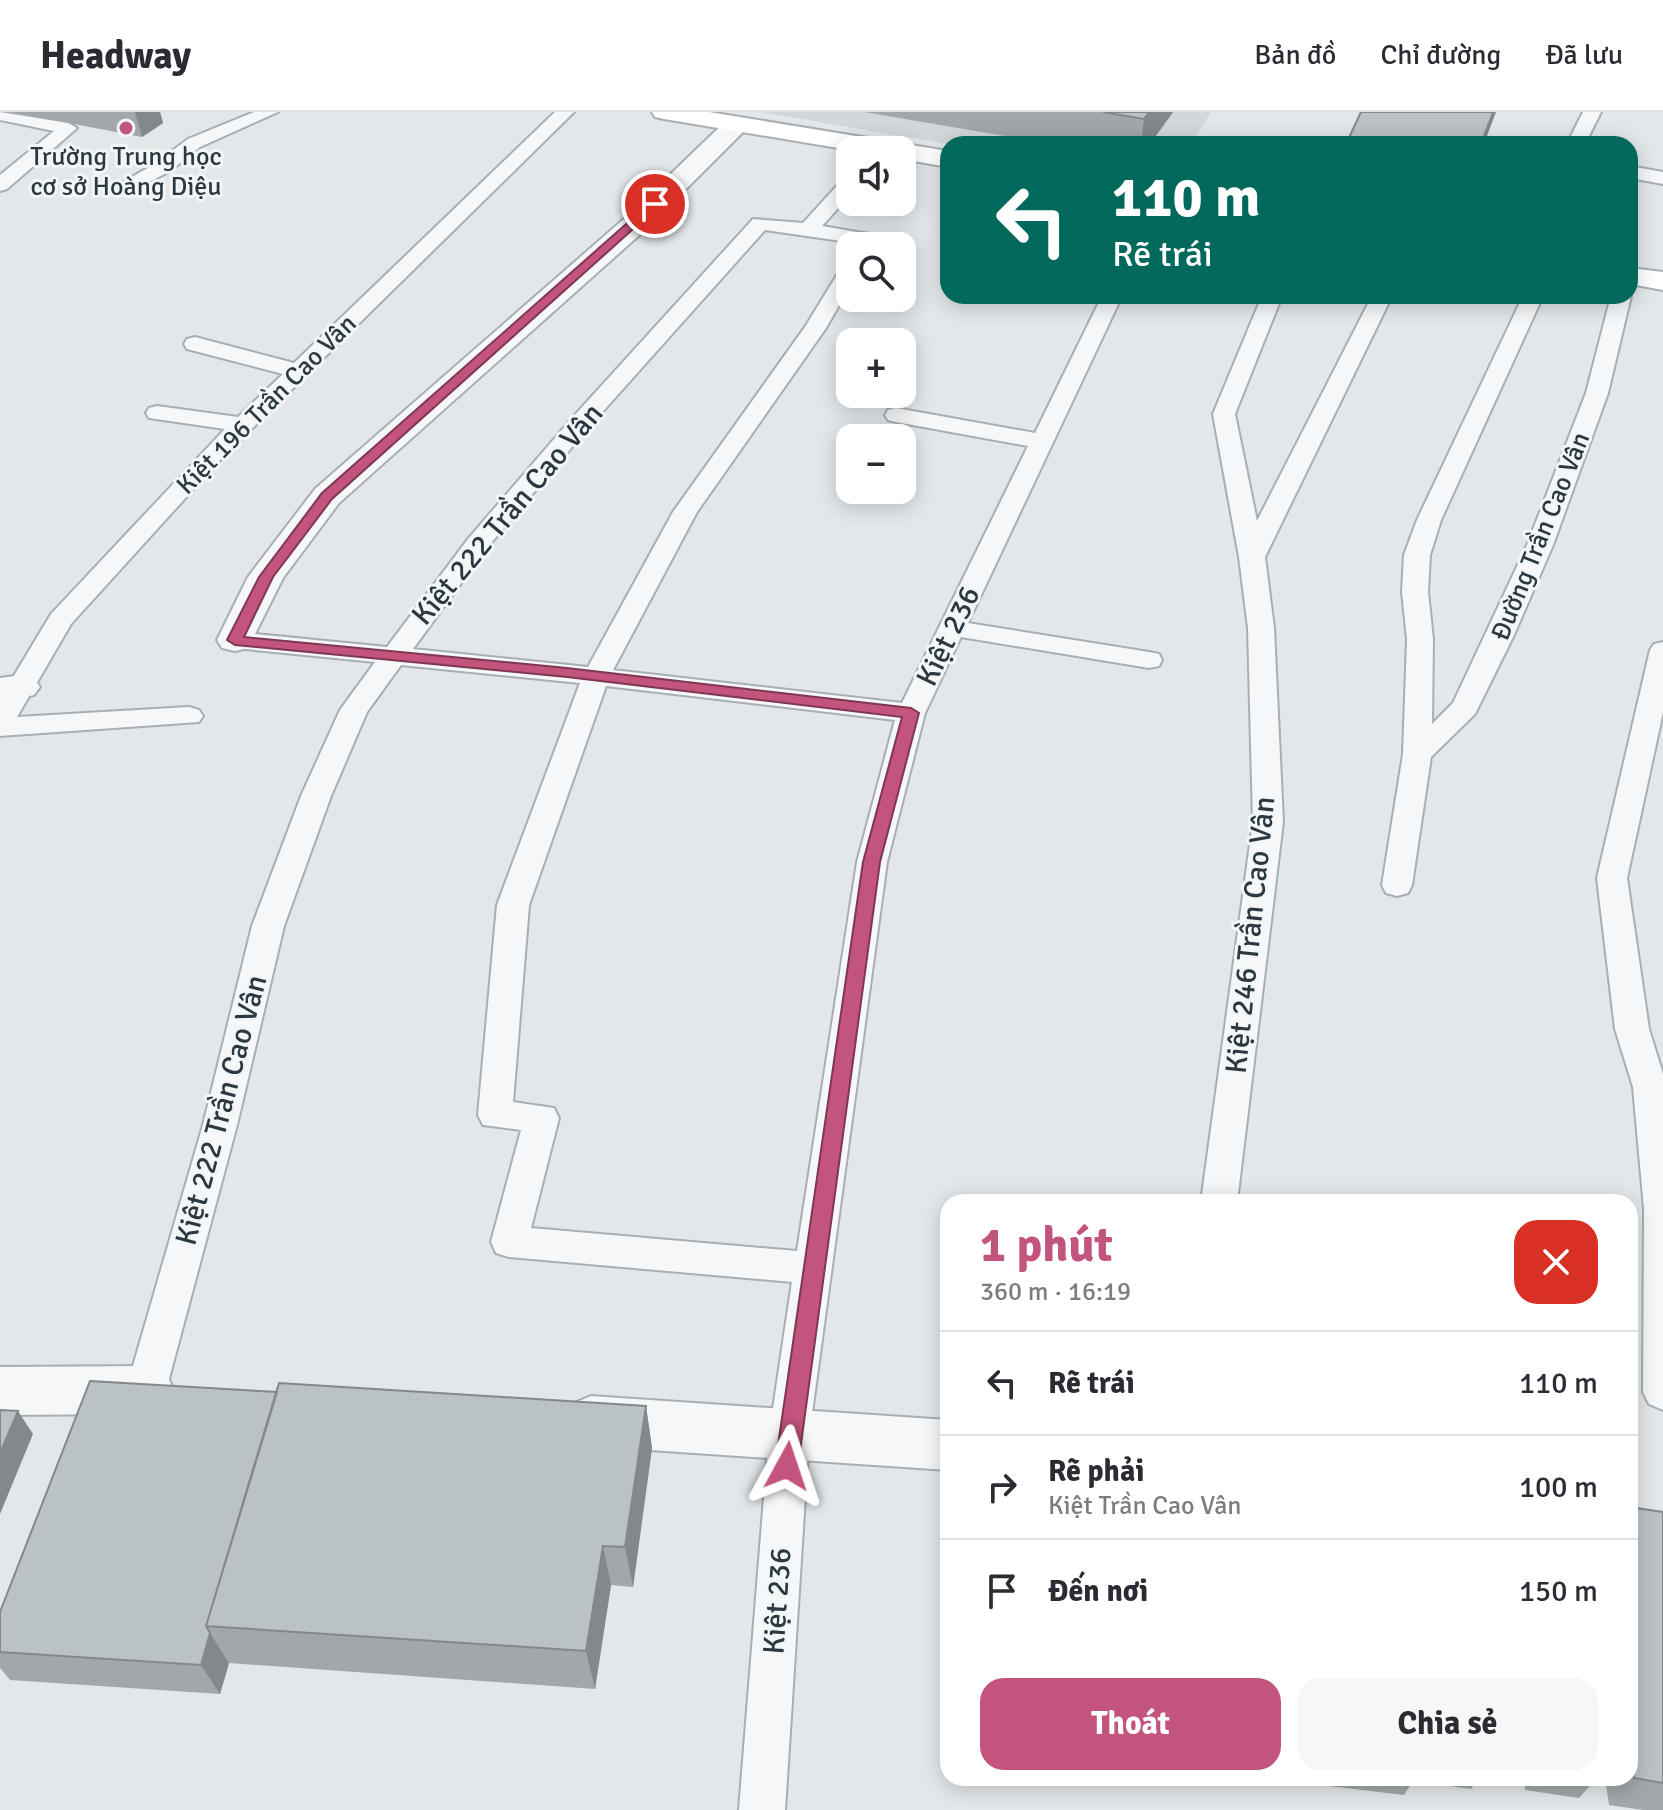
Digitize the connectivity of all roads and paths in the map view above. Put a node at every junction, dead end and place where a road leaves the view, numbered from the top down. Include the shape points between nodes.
1 (269, 112) edge
2 (565, 112) edge
3 (664, 112) edge
4 (1592, 112) edge
5 (0, 115) edge
6 (737, 124) junction
7 (1580, 136) edge
8 (836, 141) edge
9 (916, 154) edge
10 (940, 158) edge
11 (1638, 173) edge
12 (1663, 178) edge
13 (0, 185) edge
14 (125, 187) dead end
15 (836, 199) edge
16 (808, 230) junction
17 (836, 234) edge
18 (1638, 277) edge
19 (1663, 281) edge
20 (836, 293) edge
21 (1108, 304) edge
22 (1269, 304) edge
23 (1378, 304) edge
24 (1529, 304) edge
25 (1619, 304) edge
26 (195, 344) dead end
27 (298, 371) junction
28 (157, 413) dead end
29 (896, 415) dead end
30 (243, 425) junction
31 (1042, 441) junction
32 (1252, 557) junction
33 (952, 628) junction
34 (235, 640) joint
35 (1663, 650) edge
36 (392, 654) junction
37 (1149, 660) dead end
38 (596, 676) junction
39 (10, 689) edge
40 (911, 713) junction
41 (189, 716) dead end
42 (0, 725) edge
43 (1417, 754) junction
44 (1397, 885) dead end
45 (1648, 1033) edge
46 (1220, 1194) edge
47 (814, 1268) junction
48 (0, 1391) edge
49 (169, 1392) joint
50 (1663, 1392) edge
51 (538, 1417) edge
52 (789, 1435) junction
53 (940, 1444) edge
54 (762, 1810) edge

1 - 14 lane via 194,143
2 - 27 lane, Kiệt 196 Trần Cao Vân
3 - 6 main road
4 - 7 lane
5 - 13 lane via 68,128
6 - 8 main road
6 - 34 street via 635,224 327,496 266,577
9 - 10 main road
11 - 12 lane
15 - 16 lane
16 - 17 lane, Kiệt 222 Trần Cao Vân
16 - 36 lane, Kiệt 222 Trần Cao Vân via 760,223 477,544
18 - 19 main road
20 - 38 lane via 685,512
21 - 31 lane, Kiệt 236
22 - 32 lane, Kiệt 246 Trần Cao Vân via 1224,414
23 - 32 lane
24 - 43 lane via 1417,555
25 - 43 lane, Đường Trần Cao Vân via 1597,393 1501,635 1465,708
26 - 27 lane
27 - 30 lane, Kiệt 196 Trần Cao Vân
28 - 30 lane
29 - 31 lane
30 - 39 lane, Kiệt 196 Trần Cao Vân via 60,620
31 - 33 lane, Kiệt 236
32 - 46 lane, Kiệt 246 Trần Cao Vân via 1261,628 1268,822
33 - 37 lane
33 - 40 lane, Kiệt 236
34 - 36 lane
35 - 45 lane via 1612,878
36 - 38 lane
36 - 49 lane, Kiệt 222 Trần Cao Vân via 354,710 268,926 220,1125
38 - 40 lane
38 - 47 lane via 513,905 495,1115 542,1118 509,1242
39 - 42 lane, Kiệt 196 Trần Cao Vân
40 - 47 lane, Kiệt 236 via 872,862
41 - 42 lane
43 - 44 lane
45 - 50 lane via 1662,1209
47 - 52 lane, Kiệt 236
48 - 49 street
51 - 52 street
52 - 53 street
52 - 54 lane, Kiệt 236

